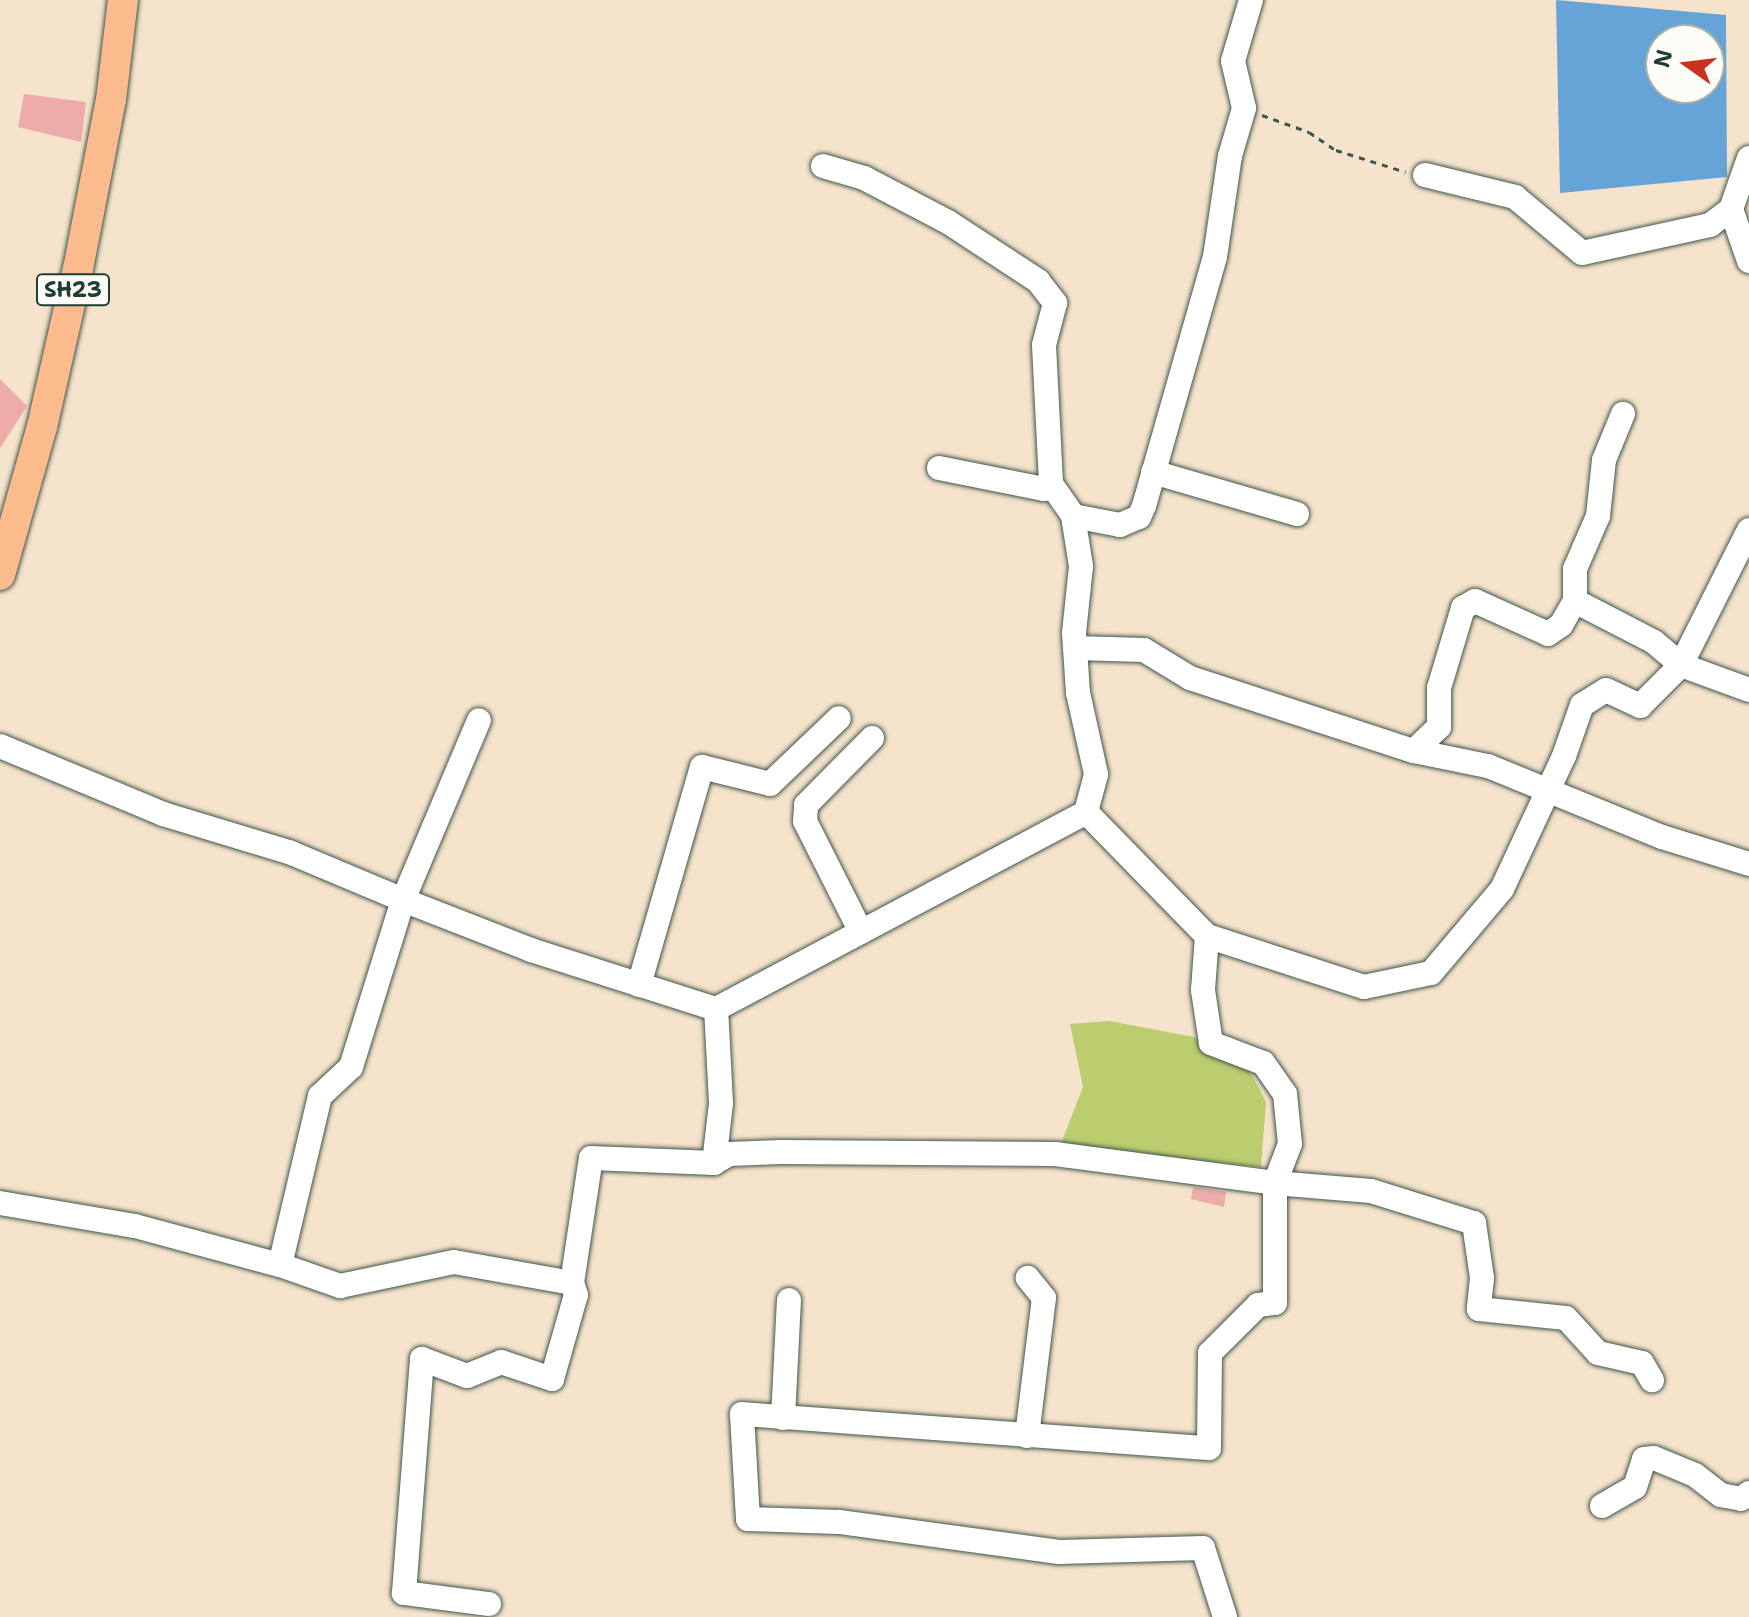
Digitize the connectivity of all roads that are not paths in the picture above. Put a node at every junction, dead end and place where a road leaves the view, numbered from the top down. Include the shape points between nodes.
1 (123, 0) edge
2 (1251, 0) edge
3 (1749, 158) edge
4 (823, 166) dead end
5 (1425, 175) road end
6 (1731, 209) junction
7 (1749, 261) edge
8 (1623, 414) dead end
9 (939, 468) dead end
10 (1153, 472) junction
11 (1051, 484) junction
12 (1297, 514) dead end
13 (1073, 516) junction
14 (1749, 530) edge
15 (0, 575) edge
16 (1575, 601) junction
17 (1075, 648) junction
18 (1681, 665) junction
19 (1749, 690) edge
20 (839, 718) dead end
21 (479, 720) dead end
22 (872, 738) dead end
23 (0, 746) edge
24 (1414, 751) junction
25 (1547, 793) junction
26 (1086, 812) junction
27 (1749, 864) edge
28 (403, 900) junction
29 (861, 932) junction
30 (1207, 936) junction
31 (639, 985) junction
32 (716, 1009) junction
33 (714, 1163) junction
34 (1275, 1183) junction
35 (0, 1203) edge
36 (280, 1265) junction
37 (1028, 1278) dead end
38 (572, 1283) junction
39 (789, 1300) dead end
40 (1652, 1380) dead end
41 (783, 1418) junction
42 (1027, 1436) junction
43 (1749, 1493) edge
44 (1602, 1506) dead end
45 (489, 1604) dead end
46 (1225, 1617) edge

1 - 15 main road, SH23 via 111,100 78,269 42,427
2 - 10 street via 1233,61 1244,108 1230,156 1215,257
3 - 6 street
4 - 11 street via 864,178 937,216 1038,281 1055,303 1044,345
5 - 6 street via 1515,197 1582,253 1710,225
6 - 7 street
8 - 16 street via 1604,460 1598,516 1575,569
9 - 11 street via 1044,489
10 - 12 street
10 - 13 street via 1144,506 1129,523
11 - 13 street
13 - 17 street via 1081,566
14 - 18 street
16 - 18 street via 1654,642
16 - 24 street via 1561,625 1548,634 1475,601 1467,603 1439,688 1439,727
17 - 24 street via 1144,650 1190,678
17 - 26 street via 1078,693 1096,774
18 - 19 street
18 - 25 street via 1640,706 1606,690 1582,705
20 - 31 street via 770,784 702,767
21 - 28 street
22 - 29 street via 806,805 805,821
23 - 28 street via 163,814 289,852
24 - 25 street via 1488,766
25 - 27 street
25 - 30 street via 1502,889 1431,973 1364,987
26 - 29 street
26 - 30 street
28 - 31 street
28 - 36 street via 351,1067 320,1096
29 - 32 street
30 - 34 street via 1203,990 1211,1043 1263,1063 1285,1094 1290,1144
31 - 32 street
32 - 33 street via 721,1103
33 - 34 street via 729,1154 781,1152 1055,1154
33 - 38 street via 591,1158
34 - 40 street via 1371,1191 1474,1223 1482,1278 1479,1309 1566,1318 1598,1353 1642,1363
34 - 42 street via 1275,1303 1258,1305 1210,1353 1209,1448
35 - 36 street via 135,1226
36 - 38 street via 340,1286 454,1262
37 - 42 street via 1040,1286 1044,1298
38 - 45 street via 576,1295 552,1379 501,1362 467,1376 422,1359 404,1593
39 - 41 street
41 - 42 street
41 - 46 street via 742,1414 748,1519 839,1522 1059,1552 1203,1548
43 - 44 street via 1741,1499 1721,1495 1695,1475 1654,1458 1644,1459 1635,1487

